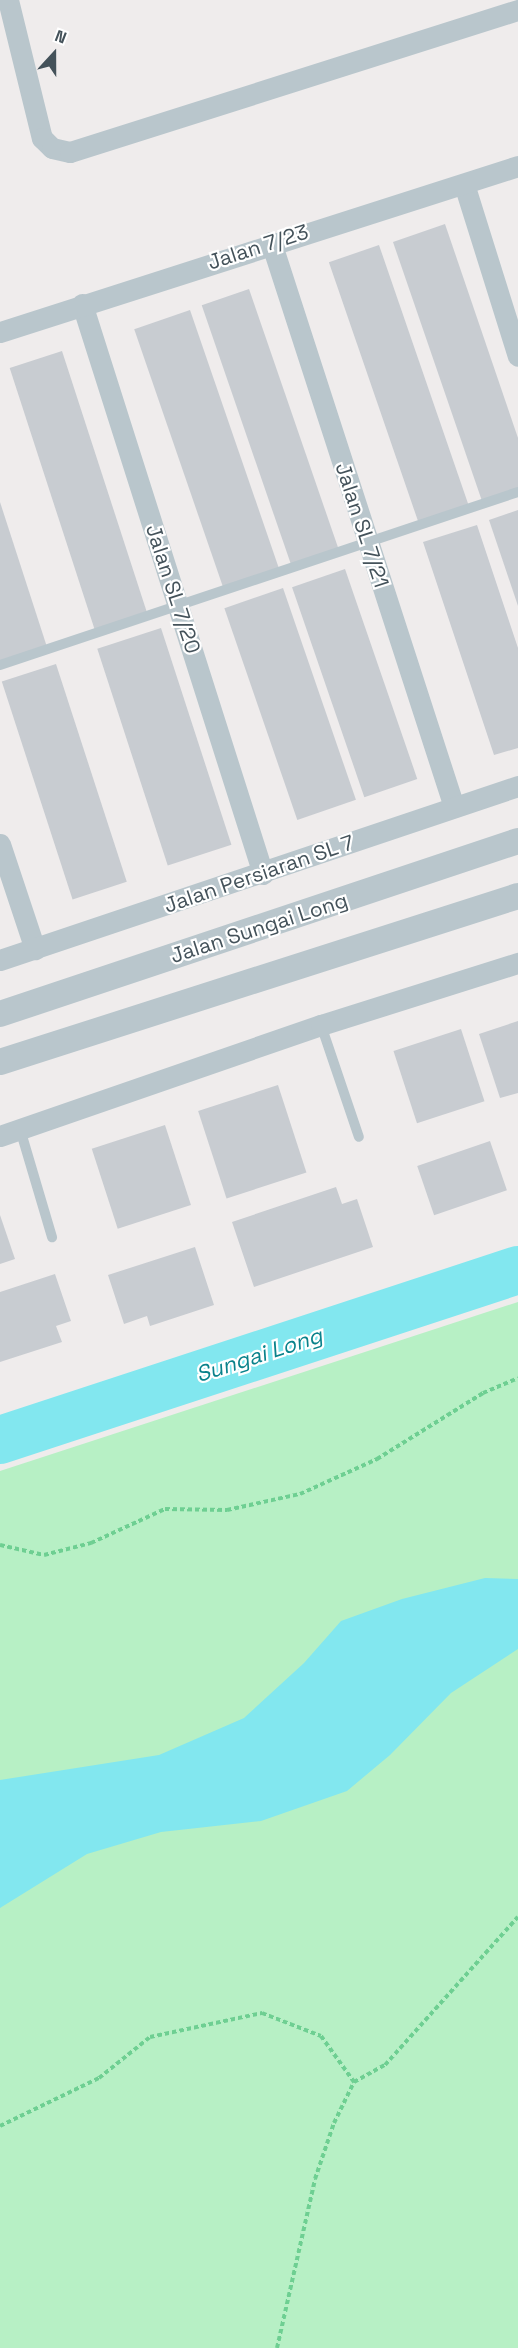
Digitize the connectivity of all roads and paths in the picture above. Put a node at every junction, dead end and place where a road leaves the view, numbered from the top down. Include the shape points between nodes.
1 (8, 0) edge
2 (518, 10) edge
3 (518, 166) edge
4 (464, 184) junction
5 (271, 242) junction
6 (82, 304) junction
7 (0, 332) edge
8 (518, 356) edge
9 (518, 492) edge
10 (368, 545) junction
11 (177, 604) junction
12 (0, 665) edge
13 (518, 786) edge
14 (454, 807) junction
15 (518, 841) edge
16 (0, 844) edge
17 (263, 874) junction
18 (518, 896) edge
19 (35, 949) junction
20 (0, 960) edge
21 (518, 963) edge
22 (0, 1014) edge
23 (321, 1025) junction
24 (0, 1062) edge
25 (10, 1132) edge
26 (360, 1137) dead end
27 (52, 1237) dead end
28 (518, 1378) edge
29 (0, 1545) edge
30 (518, 1917) edge
31 (354, 2082) junction
32 (0, 2126) edge
33 (277, 2348) edge

1 - 2 street via 42,138 52,148 70,152
3 - 4 street, Jalan 7/23
4 - 5 street, Jalan 7/23
4 - 8 street
5 - 6 street, Jalan 7/23
5 - 10 street, Jalan SL 7/21
6 - 7 street, Jalan 7/23
6 - 11 street, Jalan SL 7/20
9 - 10 lane
10 - 11 lane
10 - 14 street, Jalan SL 7/21
11 - 12 lane
11 - 17 street, Jalan SL 7/20
13 - 14 street, Jalan Persiaran SL 7
14 - 17 street, Jalan Persiaran SL 7
15 - 22 street, Jalan Sungai Long
16 - 19 street
17 - 19 street, Jalan Persiaran SL 7
18 - 24 street
19 - 20 street, Jalan Persiaran SL 7
21 - 23 street
23 - 25 street
23 - 26 lane
25 - 27 lane
28 - 29 path via 483,1393 377,1459 300,1494 227,1510 165,1509 91,1543 44,1555
30 - 31 path via 385,2065
31 - 32 path via 321,2036 262,2013 150,2037 99,2078
31 - 33 path via 334,2123 315,2179

